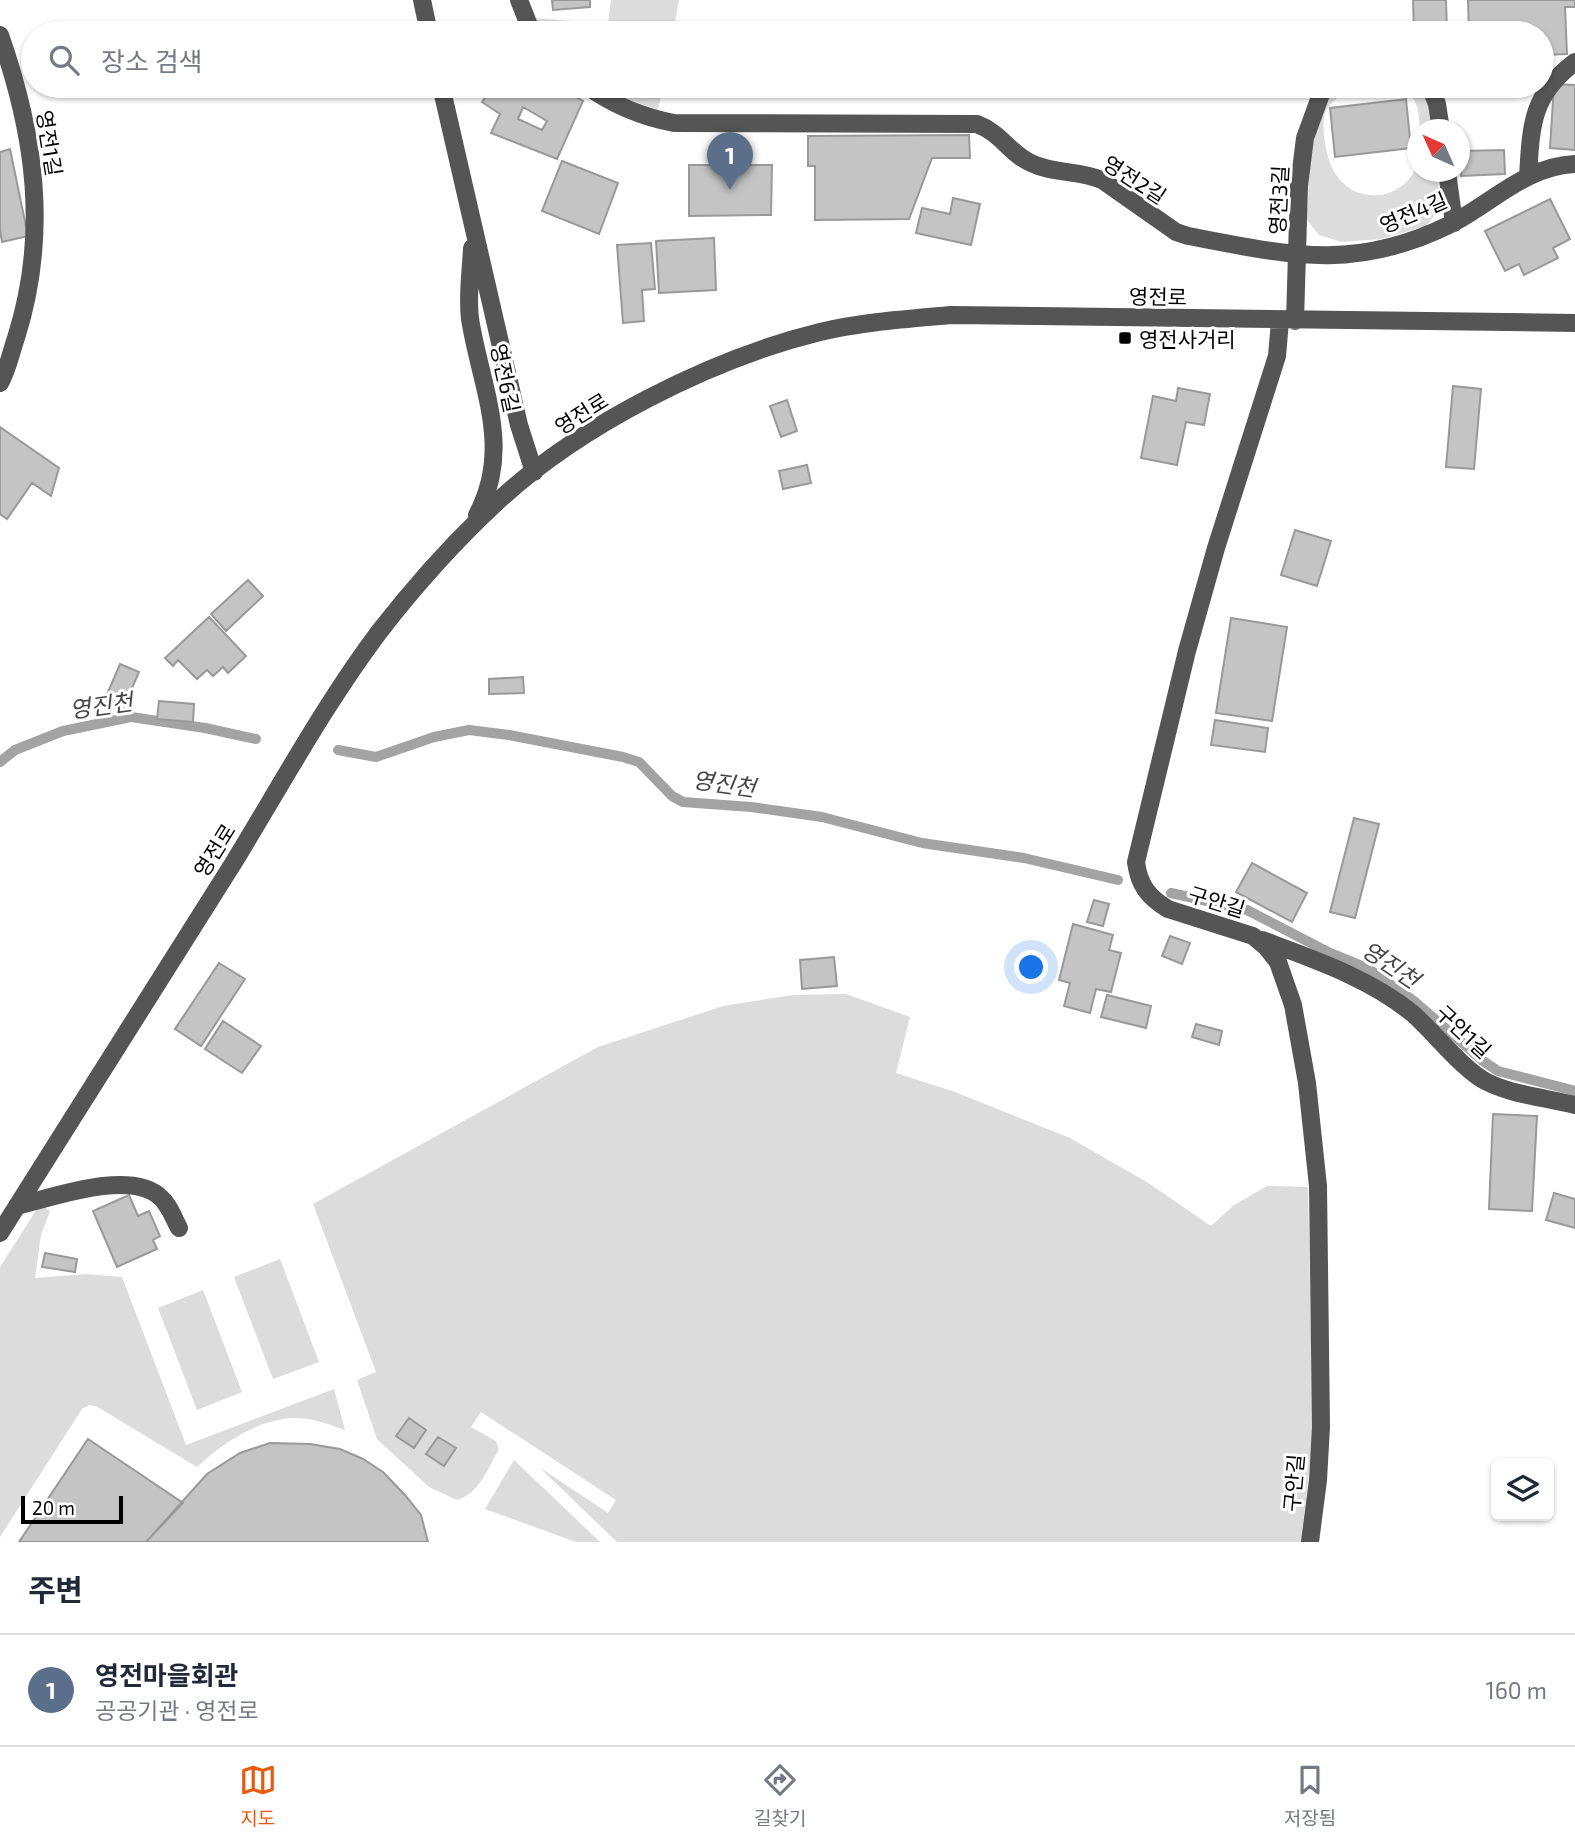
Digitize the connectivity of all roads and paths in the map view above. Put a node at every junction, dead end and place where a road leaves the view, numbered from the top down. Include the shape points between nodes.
1 (422, 0) edge
2 (519, 0) edge
3 (426, 21) edge
4 (527, 21) edge
5 (0, 35) edge
6 (1575, 62) edge
7 (1554, 80) edge
8 (444, 98) edge
9 (608, 98) edge
10 (1320, 98) edge
11 (1435, 98) edge
12 (1540, 98) edge
13 (1439, 119) edge
14 (1575, 164) edge
15 (1528, 177) junction
16 (1448, 182) edge
17 (1454, 223) junction
18 (473, 231) junction
19 (1298, 255) junction
20 (1288, 321) junction
21 (1575, 323) edge
22 (0, 383) edge
23 (534, 472) junction
24 (469, 531) junction
25 (1253, 936) junction
26 (1575, 1104) edge
27 (17, 1206) junction
28 (179, 1228) dead end
29 (0, 1233) edge
30 (1310, 1542) edge

1 - 3 street
2 - 4 street
5 - 22 street, 영전1길 via 26,123 35,222 22,320
6 - 7 street
8 - 18 street, 영전6길
9 - 19 street, 영전2길 via 629,110 674,123 977,124 1038,167 1102,180 1175,232
10 - 19 street, 영전3길 via 1305,138
11 - 13 street
12 - 15 street
14 - 15 street, 영전4길
15 - 17 street, 영전4길
16 - 17 street
17 - 19 street, 영전4길 via 1378,251
18 - 23 street, 영전6길
18 - 24 street, 영전6길 via 470,317 490,406 494,454 484,502
19 - 20 street, 영전3길
20 - 21 street, 영전로
20 - 23 street, 영전로 via 951,315 822,332 724,363 673,386 612,419
20 - 25 street, 구안길 via 1187,651 1136,862 1138,878 1156,902
23 - 24 street, 영전로
24 - 27 street, 영전로 via 410,593 347,679
25 - 26 street, 구안1길 via 1384,994 1486,1082
25 - 30 street, 구안길 via 1278,962 1287,982 1314,1133 1321,1427
27 - 28 street via 108,1185 136,1185 159,1196
27 - 29 street, 영전로

